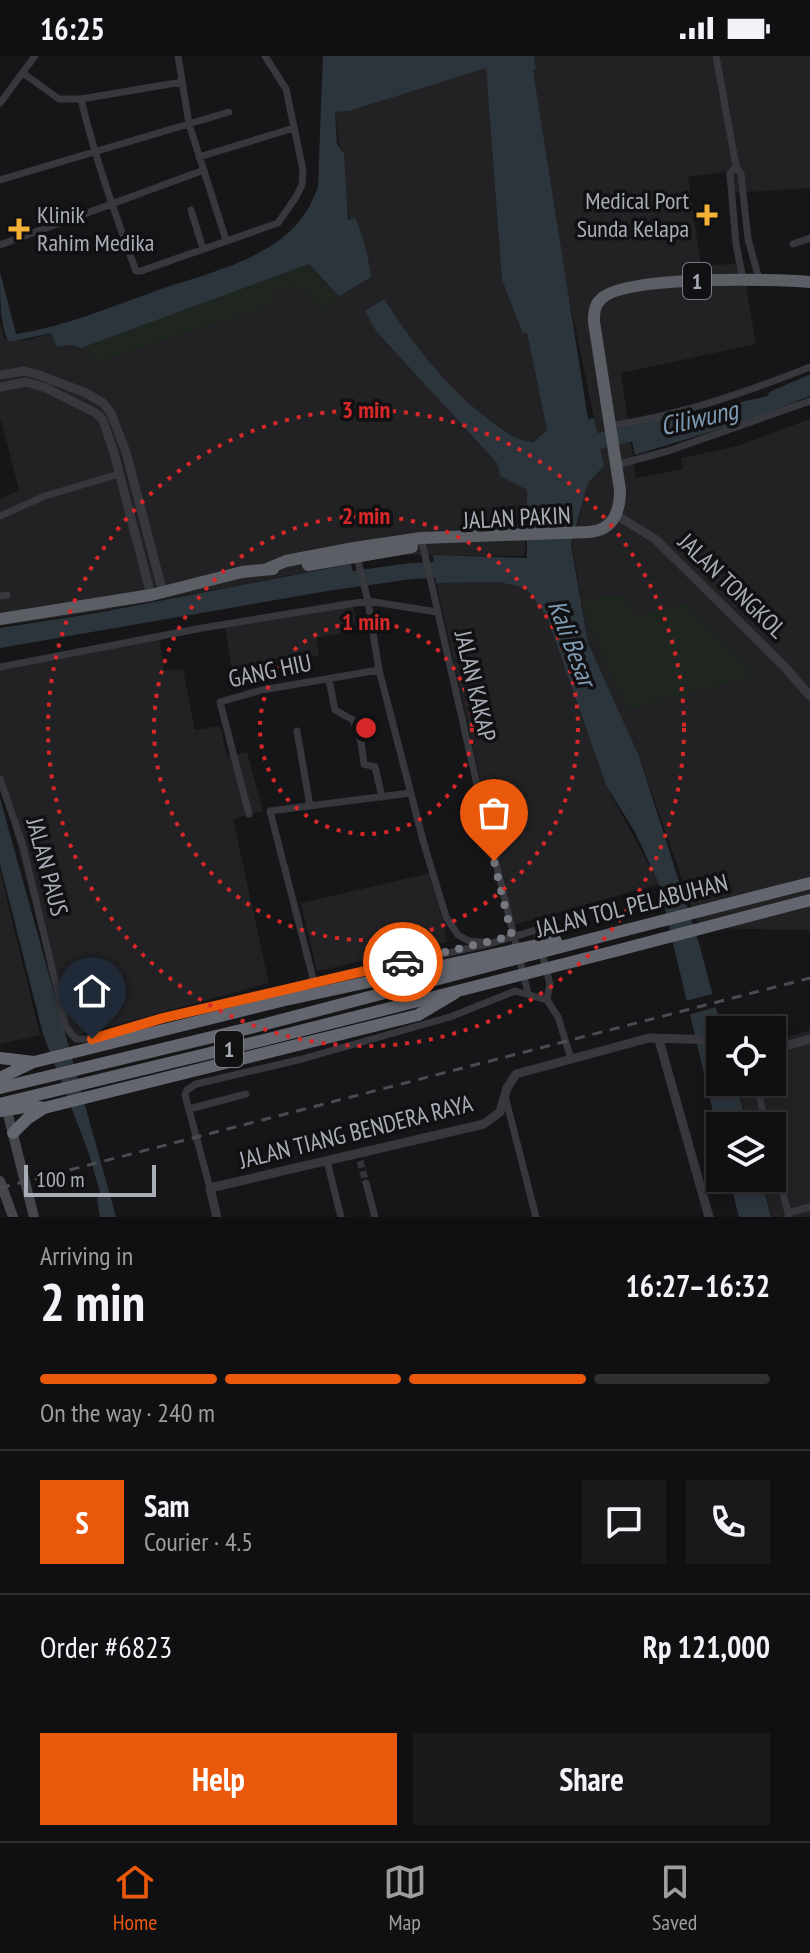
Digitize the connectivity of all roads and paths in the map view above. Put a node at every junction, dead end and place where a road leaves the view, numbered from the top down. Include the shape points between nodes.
1 (35, 56) edge
2 (178, 56) edge
3 (265, 56) edge
4 (716, 56) edge
5 (23, 73) junction
6 (182, 82) junction
7 (81, 99) junction
8 (0, 103) edge
9 (229, 112) dead end
10 (189, 124) junction
11 (294, 128) junction
12 (94, 153) junction
13 (199, 157) junction
14 (736, 166) junction
15 (204, 170) junction
16 (0, 180) edge
17 (112, 206) junction
18 (191, 210) dead end
19 (810, 238) edge
20 (226, 240) junction
21 (793, 244) dead end
22 (0, 245) edge
23 (203, 249) junction
24 (743, 279) junction
25 (759, 279) junction
26 (810, 282) edge
27 (810, 367) edge
28 (0, 375) edge
29 (0, 387) edge
30 (810, 401) edge
31 (610, 427) junction
32 (126, 452) junction
33 (114, 453) junction
34 (616, 463) junction
35 (119, 474) junction
36 (134, 485) junction
37 (122, 486) junction
38 (616, 515) junction
39 (0, 516) edge
40 (422, 545) junction
41 (358, 560) junction
42 (269, 568) junction
43 (157, 594) junction
44 (368, 601) junction
45 (437, 612) junction
46 (0, 619) edge
47 (0, 667) edge
48 (379, 670) junction
49 (329, 680) junction
50 (810, 696) edge
51 (297, 731) dead end
52 (0, 779) edge
53 (410, 793) junction
54 (382, 797) junction
55 (310, 806) junction
56 (249, 814) dead end
57 (810, 883) edge
58 (810, 900) edge
59 (626, 930) junction
60 (512, 936) junction
61 (496, 941) junction
62 (314, 982) junction
63 (458, 991) junction
64 (515, 991) junction
65 (528, 993) junction
66 (547, 1000) junction
67 (810, 1039) edge
68 (659, 1040) junction
69 (706, 1040) edge
70 (786, 1046) edge
71 (0, 1058) edge
72 (571, 1059) junction
73 (36, 1061) junction
74 (0, 1080) edge
75 (0, 1088) edge
76 (246, 1094) dead end
77 (505, 1096) junction
78 (2, 1108) edge
79 (47, 1108) junction
80 (189, 1109) junction
81 (13, 1133) junction
82 (327, 1161) junction
83 (0, 1181) edge
84 (366, 1183) tunnel mouth
85 (210, 1188) junction
86 (782, 1192) edge
87 (4, 1203) edge
88 (810, 1207) edge
89 (788, 1215) edge
90 (13, 1217) edge
91 (34, 1217) edge
92 (217, 1217) edge
93 (341, 1217) edge
94 (375, 1217) edge
95 (536, 1217) edge
96 (709, 1217) edge

1 - 5 street
2 - 6 street
3 - 11 street via 286,89
4 - 14 street
5 - 7 street via 56,98
5 - 8 street
6 - 7 street
6 - 10 street
7 - 12 street
9 - 10 street
10 - 12 street
10 - 13 street
11 - 13 street
11 - 20 street via 304,177 296,197 278,223
12 - 16 street
12 - 17 street
13 - 15 street
14 - 24 street via 730,174
14 - 25 street
15 - 17 street
15 - 20 street
17 - 22 street
17 - 23 street via 137,271
18 - 23 street
19 - 21 street
20 - 23 street
24 - 25 highway, 1
24 - 31 highway, 1 via 674,282 602,298 594,311
25 - 26 highway, 1
27 - 31 street via 715,402
28 - 32 street via 39,375 103,403
29 - 33 street via 26,382 96,413
30 - 34 street via 680,447
31 - 34 highway, 1
32 - 33 street
32 - 36 street
33 - 35 street
34 - 38 highway, 1
35 - 37 street
35 - 39 street
36 - 37 street
36 - 43 street
37 - 43 street
38 - 40 highway, JALAN PAKIN via 604,528 584,533
38 - 50 street, JALAN TONGKOL via 655,539
40 - 41 highway, JALAN PAKIN
40 - 42 highway, JALAN PAKIN via 327,553
40 - 45 street, JALAN KAKAP
41 - 42 highway, JALAN PAKIN
41 - 44 street
42 - 43 highway, JALAN PAKIN
43 - 46 highway, JALAN PAKIN
44 - 45 street
44 - 47 street
44 - 48 street
45 - 60 street, JALAN KAKAP
48 - 49 street, GANG HIU
48 - 53 street
49 - 54 street, GANG HIU via 335,710 353,720 364,764 375,767
49 - 56 street, GANG HIU via 220,702
51 - 55 street
52 - 62 street, JALAN PAUS via 23,846 70,1035 92,1039
53 - 54 street
53 - 61 street via 446,917 469,941
54 - 55 street
55 - 62 street via 270,811
57 - 59 highway, JALAN TOL PELABUHAN / 1
58 - 63 highway, JALAN TOL PELABUHAN / 1, bridge
59 - 73 highway, bridge via 500,951
59 - 75 highway, JALAN TOL PELABUHAN / 1, bridge
60 - 61 street, JALAN PAUS
60 - 65 street, JALAN KAKAP
60 - 66 street via 536,930 550,984
61 - 62 street, JALAN PAUS
61 - 64 street
63 - 78 highway, JALAN TOL PELABUHAN / 1, bridge
63 - 79 highway, bridge via 418,1015
64 - 65 street
64 - 80 street via 450,1017 196,1084 185,1095
65 - 66 street
66 - 72 street
67 - 70 street
68 - 69 street, JALAN TIANG BENDERA RAYA
68 - 72 street, JALAN TIANG BENDERA RAYA via 649,1038
68 - 96 street
71 - 73 highway
72 - 77 street, JALAN TIANG BENDERA RAYA via 516,1074
73 - 74 highway
74 - 78 main road
76 - 80 street
77 - 82 street, JALAN TIANG BENDERA RAYA via 500,1112 484,1124
77 - 95 street
78 - 79 highway
78 - 81 main road
79 - 81 highway
80 - 85 street
81 - 91 main road
82 - 85 street, JALAN TIANG BENDERA RAYA
82 - 93 street
83 - 87 main road
84 - 94 street
85 - 92 street
86 - 89 street
87 - 90 main road
88 - 89 street

